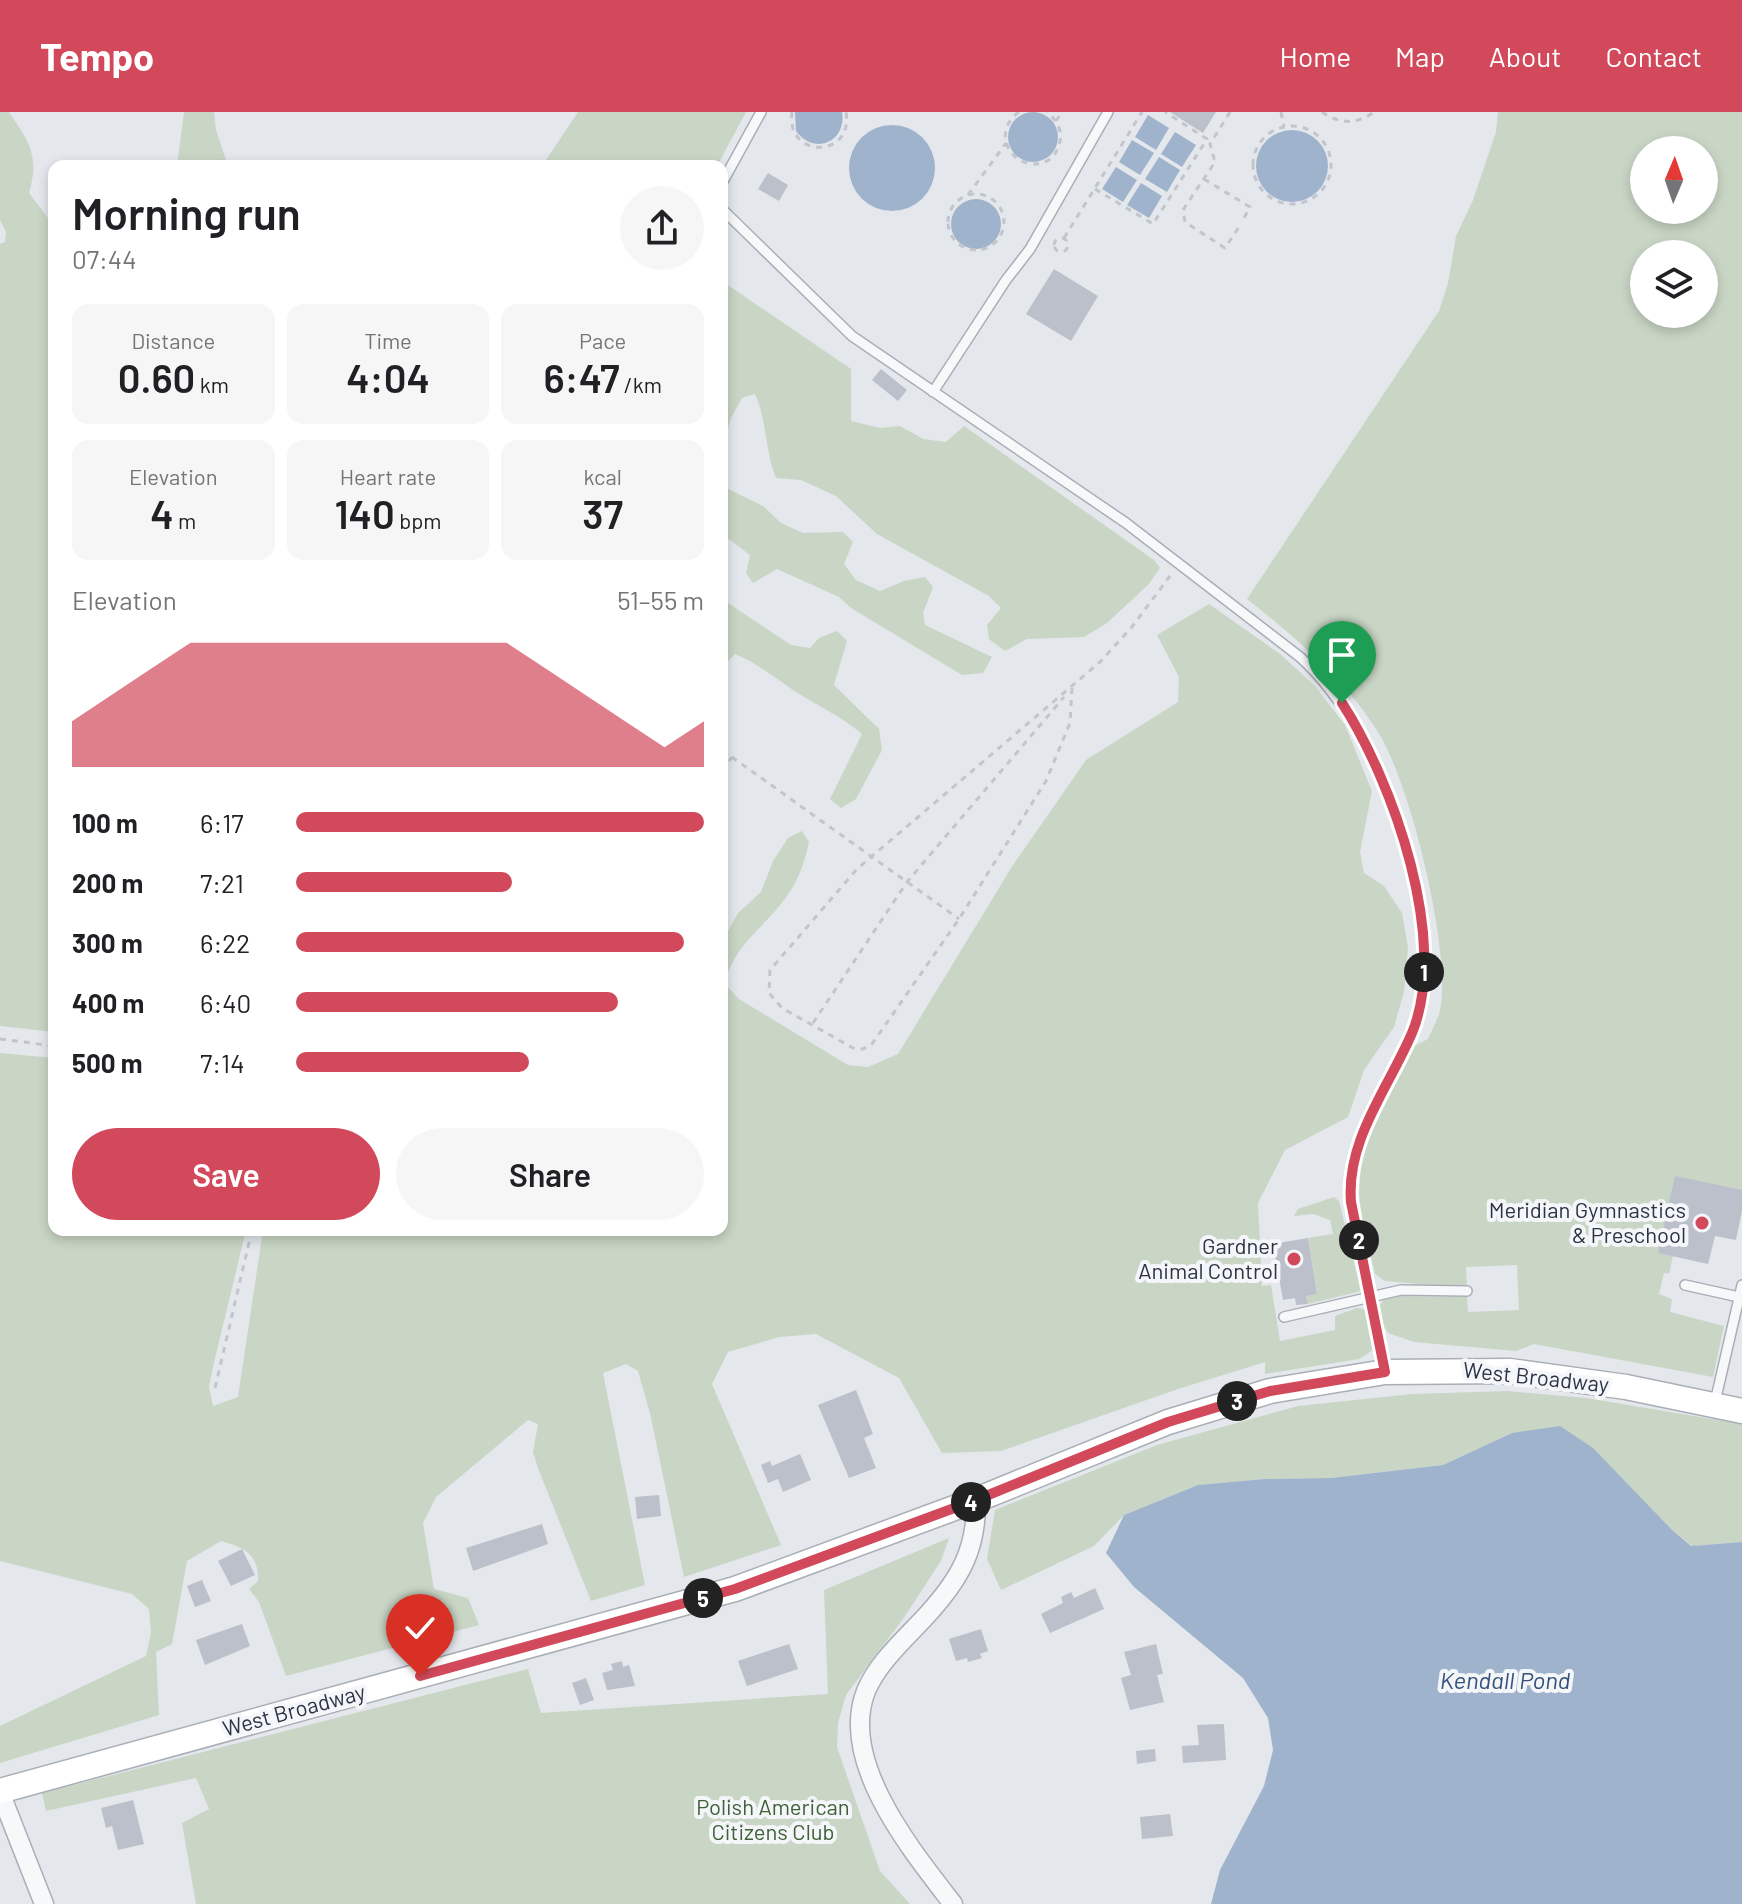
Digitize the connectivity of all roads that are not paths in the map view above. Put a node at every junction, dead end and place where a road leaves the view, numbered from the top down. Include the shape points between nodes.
1 (761, 112) edge
2 (1108, 112) edge
3 (728, 172) edge
4 (728, 215) edge
5 (933, 392) junction
6 (1685, 1285) dead end
7 (1742, 1285) edge
8 (1467, 1291) dead end
9 (1739, 1297) junction
10 (1370, 1298) junction
11 (1284, 1317) dead end
12 (1385, 1372) junction
13 (1715, 1406) junction
14 (1742, 1411) edge
15 (976, 1500) junction
16 (0, 1792) edge
17 (44, 1904) edge
18 (953, 1904) edge

1 - 3 lane
2 - 5 lane via 1030,249
4 - 5 lane via 852,336
5 - 10 lane via 1126,523 1300,657 1323,678 1360,731 1391,800 1413,879 1422,923 1424,979 1413,1031 1353,1155 1349,1177
6 - 9 lane
7 - 9 lane
8 - 10 lane via 1416,1288
9 - 13 lane
10 - 11 lane
10 - 12 lane
12 - 13 main road, West Broadway via 1510,1371
12 - 15 main road, West Broadway via 1270,1391 1168,1422
13 - 14 main road, West Broadway
15 - 16 main road, West Broadway via 735,1589
15 - 18 street via 976,1529 961,1570 880,1668 865,1693 861,1715 866,1756 884,1805
16 - 17 street

